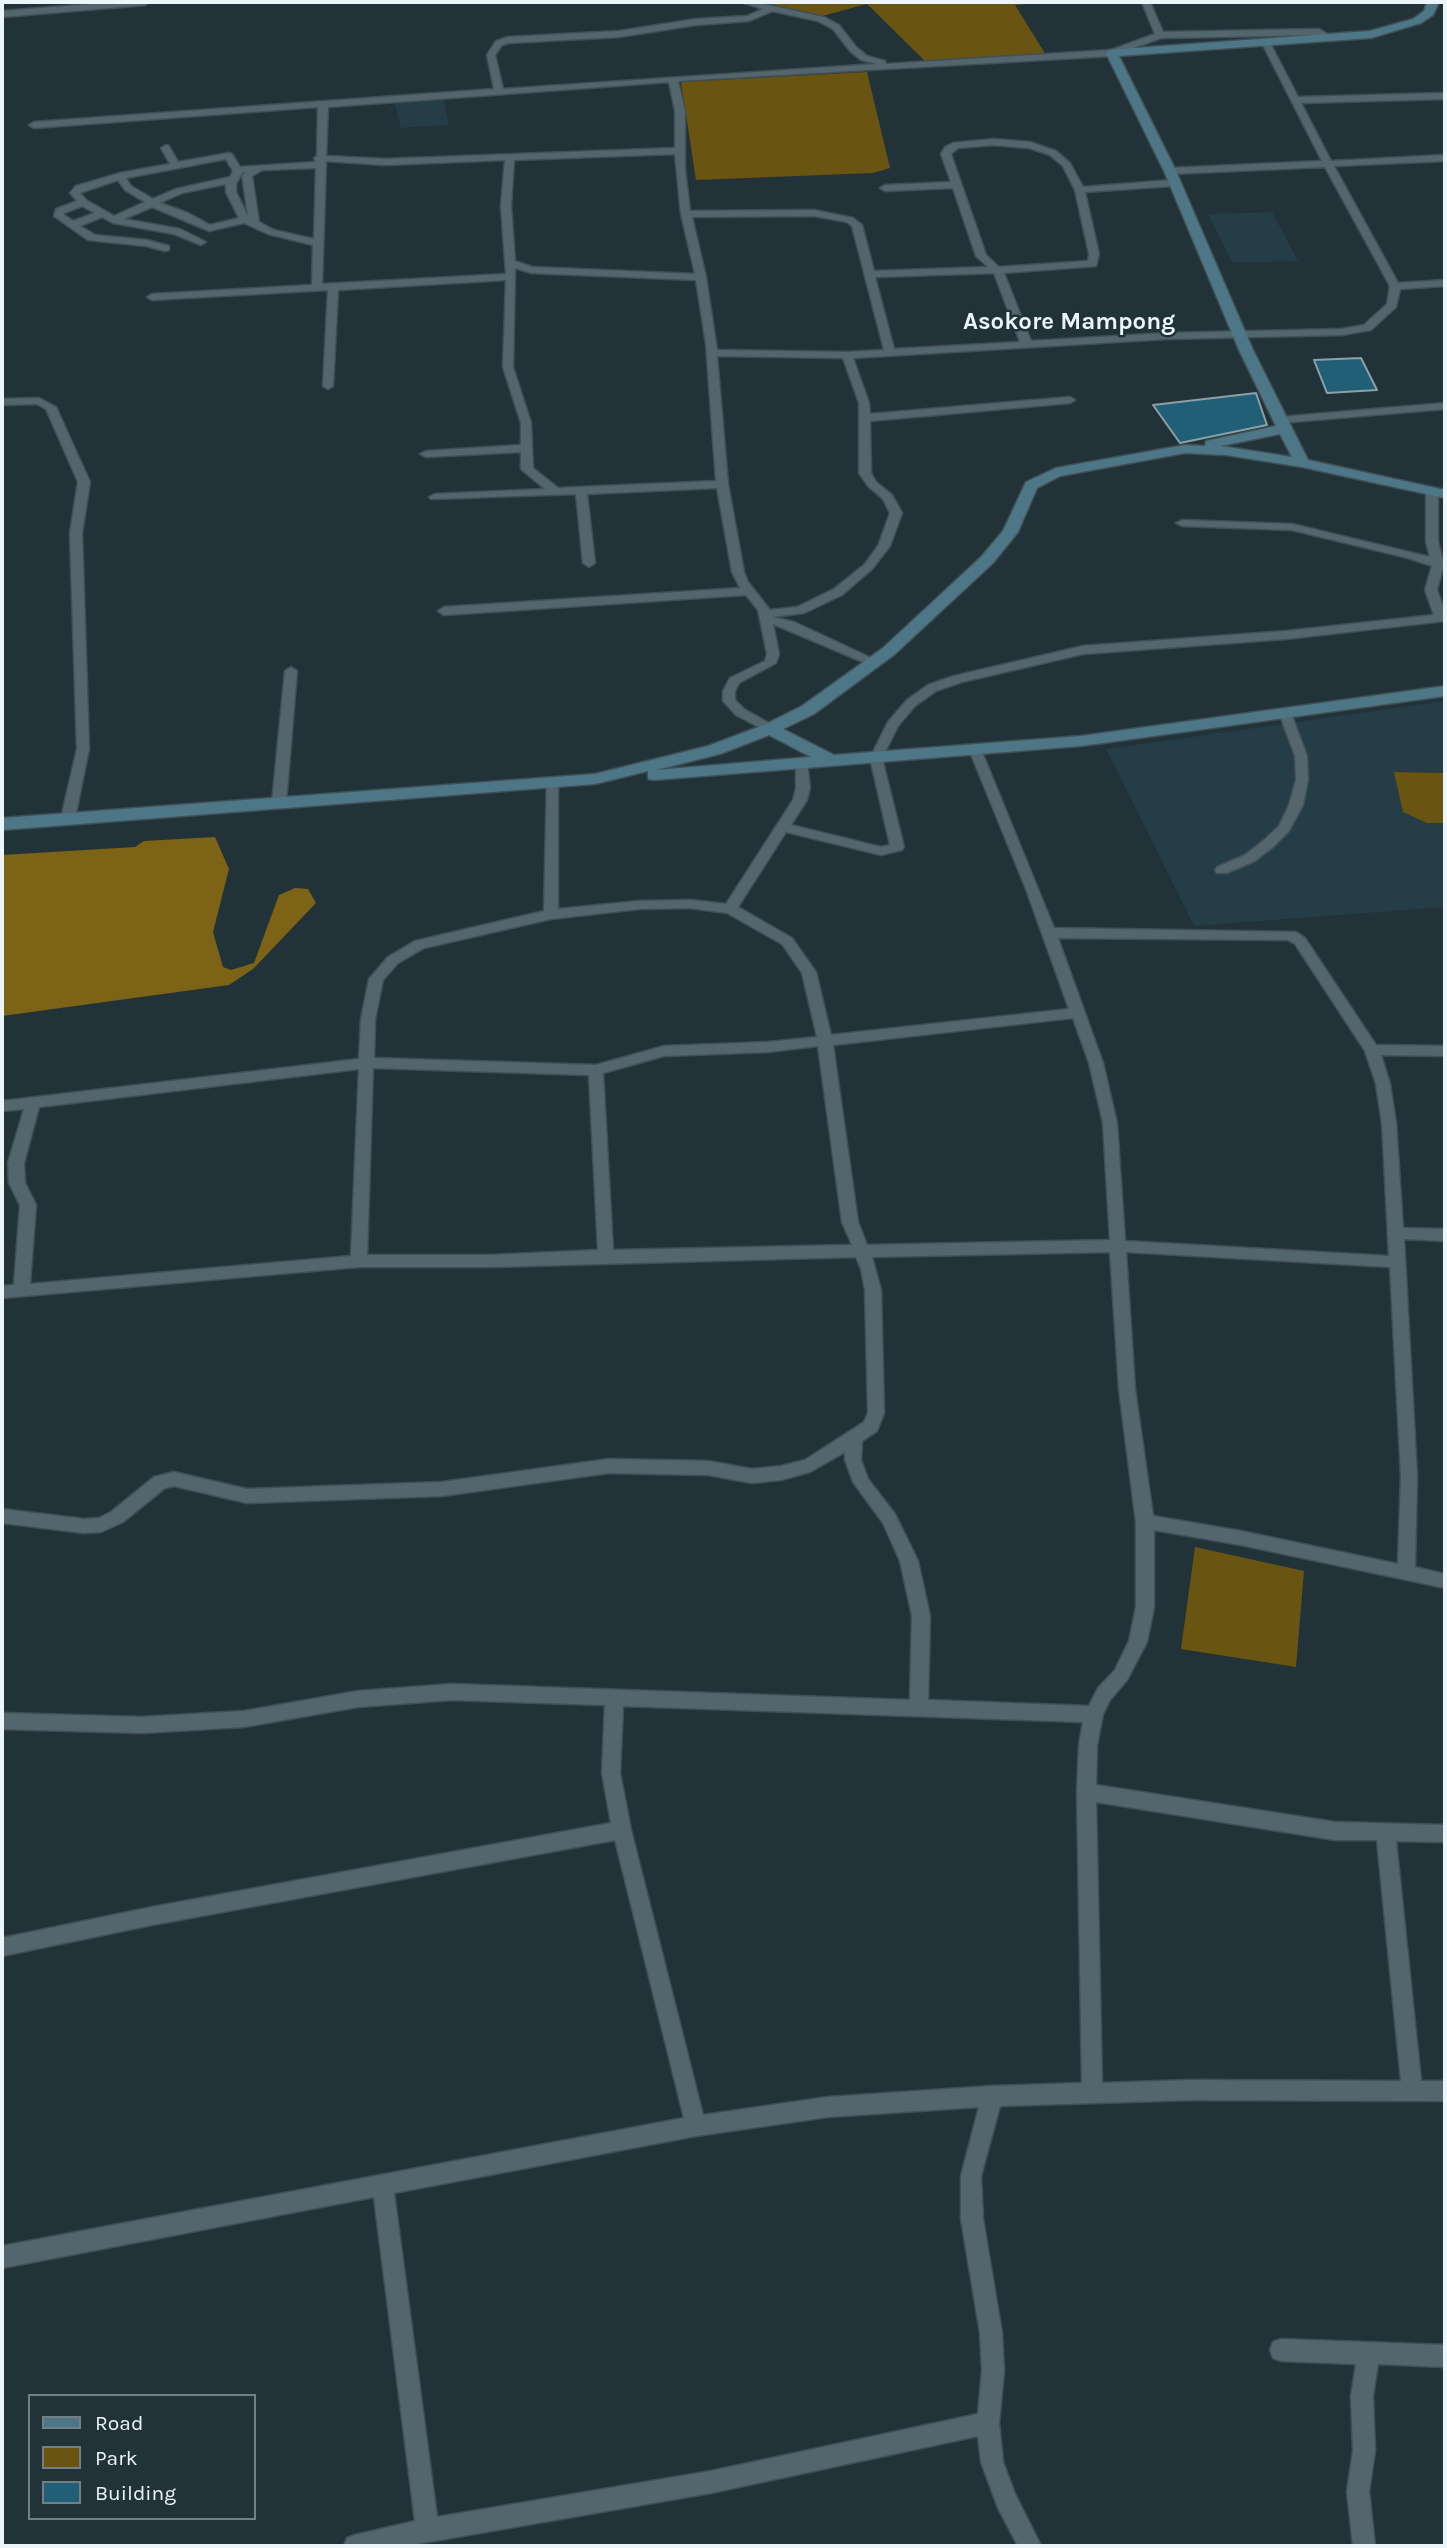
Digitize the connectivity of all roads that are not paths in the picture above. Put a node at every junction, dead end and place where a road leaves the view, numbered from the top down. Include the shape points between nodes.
1 (145, 2) edge
2 (745, 2) edge
3 (1146, 2) edge
4 (1433, 2) edge
5 (771, 8) junction
6 (2, 14) edge
7 (1160, 35) junction
8 (1330, 38) junction
9 (1266, 43) junction
10 (1112, 53) junction
11 (902, 66) junction
12 (673, 79) junction
13 (499, 92) junction
14 (1445, 96) edge
15 (1295, 100) junction
16 (323, 105) junction
17 (34, 125) dead end
18 (221, 143) dead end
19 (198, 147) dead end
20 (166, 148) dead end
21 (681, 151) junction
22 (229, 156) junction
23 (510, 156) junction
24 (1445, 158) edge
25 (319, 161) junction
26 (1326, 162) junction
27 (202, 164) junction
28 (259, 168) junction
29 (173, 169) junction
30 (236, 175) junction
31 (120, 176) junction
32 (1171, 177) junction
33 (956, 185) junction
34 (885, 188) dead end
35 (1080, 190) junction
36 (83, 202) junction
37 (154, 204) junction
38 (245, 207) junction
39 (102, 214) junction
40 (686, 214) junction
41 (113, 220) junction
42 (250, 222) junction
43 (72, 226) junction
44 (209, 228) junction
45 (189, 236) junction
46 (201, 242) dead end
47 (316, 243) junction
48 (165, 248) dead end
49 (510, 263) junction
50 (997, 270) junction
51 (870, 274) junction
52 (511, 277) junction
53 (701, 277) junction
54 (1445, 284) edge
55 (333, 286) junction
56 (1395, 286) junction
57 (317, 287) junction
58 (152, 297) dead end
59 (1239, 335) junction
60 (1027, 345) junction
61 (712, 353) junction
62 (890, 353) junction
63 (848, 355) junction
64 (328, 386) dead end
65 (1070, 400) dead end
66 (2, 402) edge
67 (1445, 406) edge
68 (865, 418) junction
69 (1282, 425) junction
70 (525, 448) junction
71 (1185, 449) junction
72 (426, 454) dead end
73 (1302, 463) junction
74 (722, 484) junction
75 (581, 489) junction
76 (554, 490) junction
77 (1439, 493) edge
78 (435, 497) dead end
79 (1182, 523) dead end
80 (589, 563) dead end
81 (1438, 564) junction
82 (749, 591) junction
83 (444, 611) dead end
84 (766, 617) junction
85 (1443, 617) edge
86 (874, 662) junction
87 (290, 671) dead end
88 (1445, 691) edge
89 (1285, 713) junction
90 (770, 729) junction
91 (976, 752) junction
92 (876, 758) junction
93 (832, 761) junction
94 (801, 763) junction
95 (595, 779) junction
96 (552, 783) junction
97 (279, 803) junction
98 (68, 818) junction
99 (2, 824) edge
100 (783, 827) junction
101 (1222, 870) dead end
102 (730, 909) junction
103 (551, 914) junction
104 (1047, 933) junction
105 (1077, 1013) junction
106 (825, 1042) junction
107 (1372, 1050) junction
108 (1445, 1051) edge
109 (366, 1063) junction
110 (596, 1070) junction
111 (33, 1102) junction
112 (2, 1106) edge
113 (1396, 1233) junction
114 (1445, 1236) edge
115 (1115, 1246) junction
116 (859, 1251) junction
117 (606, 1256) junction
118 (359, 1261) junction
119 (1397, 1262) junction
120 (22, 1290) junction
121 (2, 1292) edge
122 (854, 1438) junction
123 (2, 1516) edge
124 (1145, 1522) junction
125 (1406, 1574) junction
126 (1445, 1581) edge
127 (614, 1699) junction
128 (919, 1707) junction
129 (1094, 1714) junction
130 (2, 1721) edge
131 (1086, 1792) junction
132 (622, 1830) junction
133 (1445, 1833) edge
134 (1387, 1834) junction
135 (2, 1947) edge
136 (1412, 2090) junction
137 (1445, 2091) edge
138 (1092, 2093) junction
139 (992, 2096) junction
140 (696, 2126) junction
141 (383, 2186) junction
142 (2, 2258) edge
143 (1281, 2350) dead end
144 (1368, 2355) junction
145 (1445, 2356) edge
146 (988, 2424) junction
147 (427, 2530) junction
148 (355, 2546) edge
149 (1030, 2546) edge
150 (1364, 2546) edge

1 - 6 street
2 - 5 street
3 - 7 street
4 - 8 street via 1429,13 1407,26
5 - 11 street via 821,19 836,27 864,58
5 - 13 street via 737,20 619,34 508,40 499,43 491,55
7 - 8 street via 1319,33
7 - 10 street
8 - 9 street
9 - 10 street
9 - 15 street
10 - 11 street
10 - 32 street
11 - 12 street
12 - 13 street
12 - 21 street
13 - 16 street
14 - 15 street
15 - 26 street
16 - 17 street
16 - 25 street
18 - 22 street
19 - 27 street
20 - 29 street
21 - 23 street
21 - 40 street
22 - 27 street
22 - 30 street
23 - 25 street
23 - 49 street via 506,206
24 - 26 street
25 - 28 street
25 - 47 street
26 - 32 street
26 - 56 street
27 - 29 street
28 - 30 street
28 - 38 street via 247,175
29 - 31 street
30 - 37 street via 179,191
30 - 38 street via 231,192
31 - 36 street via 79,188 75,193
31 - 37 street via 128,188
32 - 35 street
32 - 59 street
33 - 34 street
33 - 35 street via 948,149 968,143 1016,142 1041,148 1062,160
33 - 50 street via 981,256
35 - 50 street via 1094,254 1092,264
36 - 39 street
36 - 43 street via 59,211
37 - 41 street
37 - 44 street
38 - 42 street
39 - 41 street
39 - 43 street
40 - 51 street via 841,216 857,225
40 - 53 street
41 - 45 street
42 - 44 street
42 - 47 street
43 - 48 street via 92,238
44 - 45 street
45 - 46 street
47 - 57 street
49 - 52 street
49 - 53 street via 531,270
50 - 51 street
50 - 60 street
51 - 62 street
52 - 55 street
52 - 70 street via 508,367 526,423
53 - 61 street
54 - 56 street
55 - 57 street
55 - 64 street
56 - 59 street via 1392,305 1367,328
57 - 58 street
59 - 60 street
59 - 69 street
60 - 62 street
61 - 63 street
61 - 74 street
62 - 63 street
63 - 68 street
65 - 68 street
66 - 98 street via 39,401 51,407 84,482 75,533 83,749
67 - 69 street
68 - 84 street via 865,473 896,513 884,546 868,566 819,603
69 - 71 street
69 - 73 street
70 - 72 street
70 - 76 street via 527,469
71 - 73 street
71 - 86 street via 1084,466 1039,479 1023,496 1004,542
73 - 77 street
74 - 75 street
74 - 82 street via 738,572
75 - 76 street
75 - 80 street
76 - 78 street
77 - 81 street via 1432,542
79 - 81 street via 1292,527
81 - 85 street via 1432,590
82 - 83 street
82 - 84 street
84 - 86 street
84 - 90 street via 773,660 734,681 729,701
85 - 92 street via 1286,635 1083,650 958,679 932,688 911,703 892,725
86 - 90 street via 808,709
87 - 97 street
88 - 89 street
89 - 91 street
89 - 101 street via 1301,756 1296,805 1284,828 1268,844
90 - 93 street
90 - 95 street via 714,750
91 - 92 street
91 - 104 street
92 - 93 street
92 - 100 street via 897,847 881,851
93 - 94 street
94 - 95 street
94 - 100 street via 800,800
95 - 96 street
96 - 97 street
96 - 103 street
97 - 98 street
98 - 99 street
100 - 102 street
102 - 103 street via 639,905
102 - 106 street via 787,941 809,972
103 - 109 street via 420,944 393,960 376,979
104 - 105 street
104 - 107 street via 1291,935 1300,941
105 - 106 street
105 - 115 street via 1106,1099
106 - 110 street via 664,1051
106 - 116 street via 850,1222
107 - 108 street
107 - 113 street via 1389,1123
109 - 110 street
109 - 111 street
109 - 118 street
110 - 117 street
111 - 112 street
111 - 120 street via 16,1163 17,1183 27,1205
113 - 114 street
113 - 119 street
115 - 116 street
115 - 119 street
115 - 124 street via 1127,1389
116 - 117 street
116 - 122 street via 873,1290 876,1413 871,1426
117 - 118 street
118 - 120 street
119 - 125 street via 1409,1476
120 - 121 street
122 - 123 street via 810,1465 752,1476 708,1468 609,1466 442,1489 247,1496 174,1479 160,1482 101,1525
122 - 128 street via 853,1460 861,1482 889,1519 915,1584 921,1616
124 - 125 street
124 - 129 street via 1145,1607 1139,1642
125 - 126 street
127 - 128 street
127 - 130 street via 452,1692 358,1699 244,1719 141,1726
127 - 132 street via 611,1773
128 - 129 street
129 - 131 street
131 - 134 street via 1335,1831
131 - 138 street
132 - 135 street
132 - 140 street
133 - 134 street
134 - 136 street
136 - 137 street
136 - 138 street
138 - 139 street
139 - 140 street via 828,2107
139 - 146 street via 971,2176 972,2219 991,2333
140 - 141 street
141 - 142 street
141 - 147 street
143 - 144 street
144 - 145 street
144 - 150 street via 1358,2491
146 - 147 street via 711,2482
146 - 149 street via 992,2462
147 - 148 street

